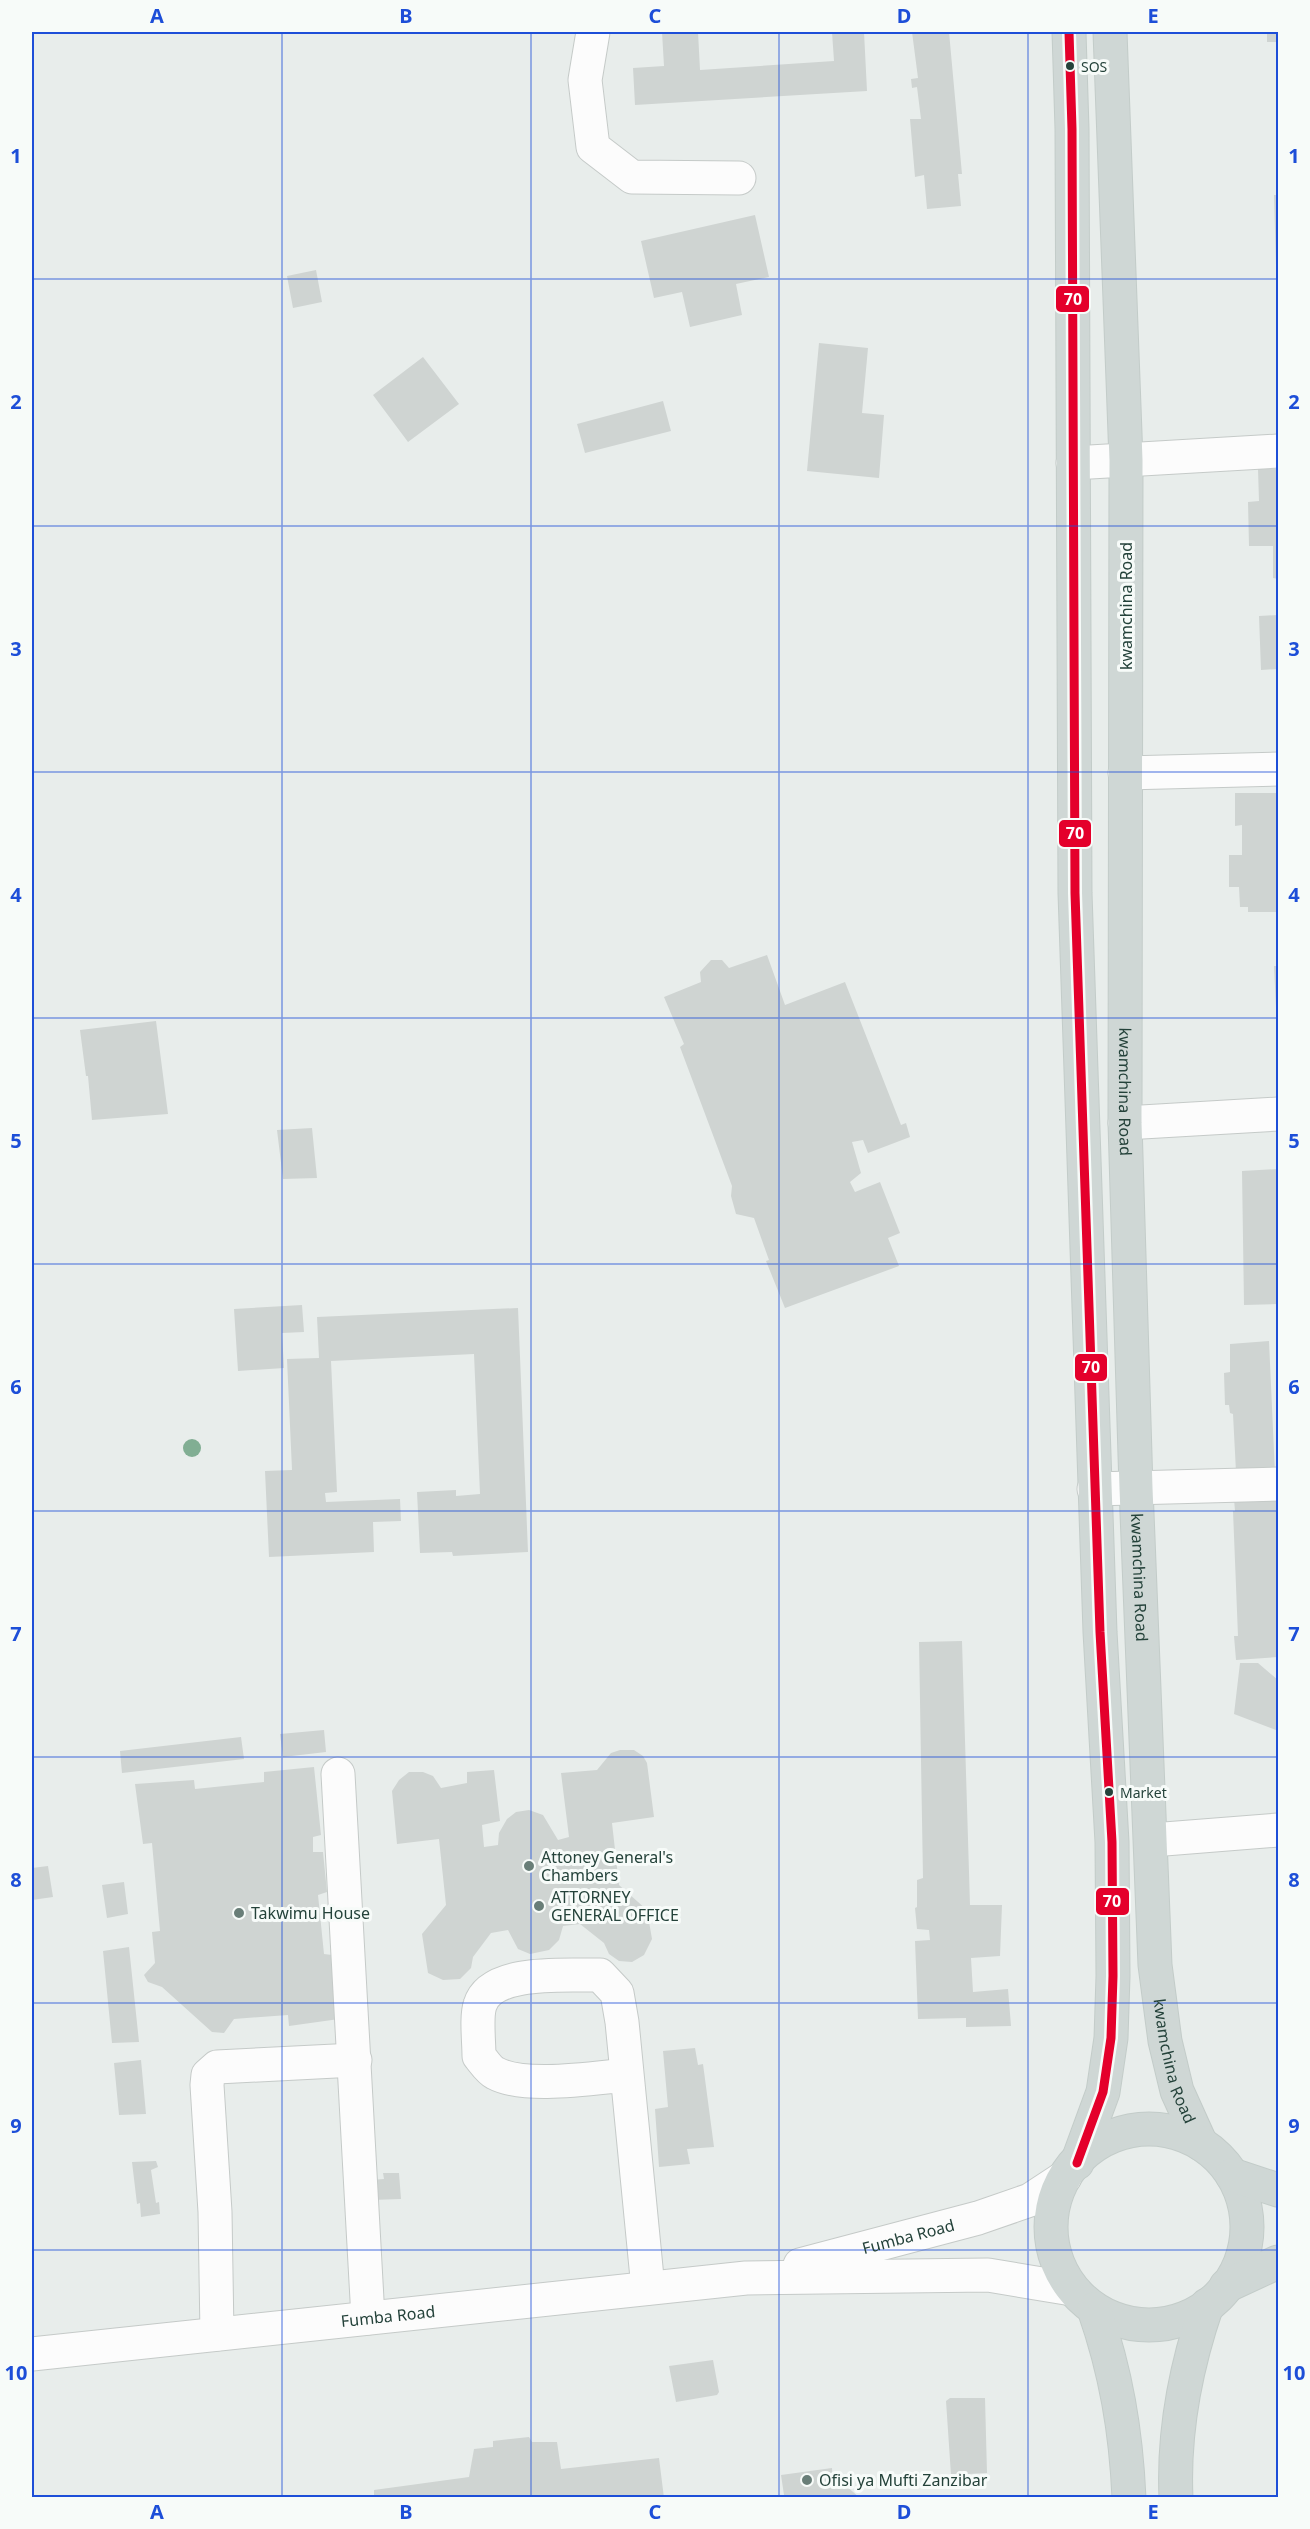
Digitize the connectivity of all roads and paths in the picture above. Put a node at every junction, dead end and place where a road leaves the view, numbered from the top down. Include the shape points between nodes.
1 (593, 32) edge
2 (1069, 32) edge
3 (1110, 32) edge
4 (740, 178) dead end
5 (1278, 451) edge
6 (1126, 460) junction
7 (1073, 463) junction
8 (1278, 769) edge
9 (1125, 772) junction
10 (1278, 1114) edge
11 (1125, 1123) junction
12 (1278, 1484) edge
13 (1136, 1488) junction
14 (1094, 1489) junction
15 (338, 1774) dead end
16 (1278, 1830) edge
17 (1152, 1840) junction
18 (355, 2060) junction
19 (627, 2075) junction
20 (1201, 2145) junction
21 (1071, 2170) junction
22 (1232, 2175) junction
23 (1278, 2190) edge
24 (1278, 2262) edge
25 (746, 2278) junction
26 (648, 2288) junction
27 (1217, 2296) junction
28 (1083, 2299) junction
29 (368, 2318) junction
30 (217, 2334) junction
31 (32, 2354) edge
32 (1129, 2498) edge
33 (1176, 2498) edge

1 - 4 street via 585,80 593,147 632,177
2 - 7 main road
3 - 6 main road, kwamchina Road
5 - 6 street
6 - 7 street
6 - 9 main road, kwamchina Road
7 - 14 main road via 1075,893
8 - 9 street
9 - 11 main road, kwamchina Road
10 - 11 street
11 - 13 main road, kwamchina Road
12 - 13 street
13 - 14 street
13 - 17 main road, kwamchina Road
14 - 21 main road via 1112,1842 1111,2038 1103,2092
15 - 18 street
16 - 17 street
17 - 20 main road, kwamchina Road via 1155,1965 1165,2040 1178,2091
18 - 29 street
18 - 30 street via 217,2067 208,2075 216,2212
19 - 19 street via 617,1993 600,1975 515,1978 489,1990 480,2005 479,2056 492,2072 508,2079 538,2081
19 - 26 street
20 - 21 main road via 1174,2132 1142,2130 1112,2137 1085,2153
20 - 22 main road via 1225,2164
21 - 25 street, Fumba Road via 1030,2200 978,2218
21 - 28 main road via 1053,2204 1051,2234 1057,2263
22 - 23 main road
22 - 27 main road via 1248,2218 1243,2258
24 - 27 main road
25 - 26 street, Fumba Road
25 - 28 street, Fumba Road via 988,2275
26 - 29 street, Fumba Road
27 - 28 main road via 1190,2317 1150,2326 1120,2322
27 - 33 main road via 1196,2337 1181,2409 1174,2462
28 - 32 main road via 1116,2377
29 - 30 street, Fumba Road
30 - 31 street, Fumba Road

